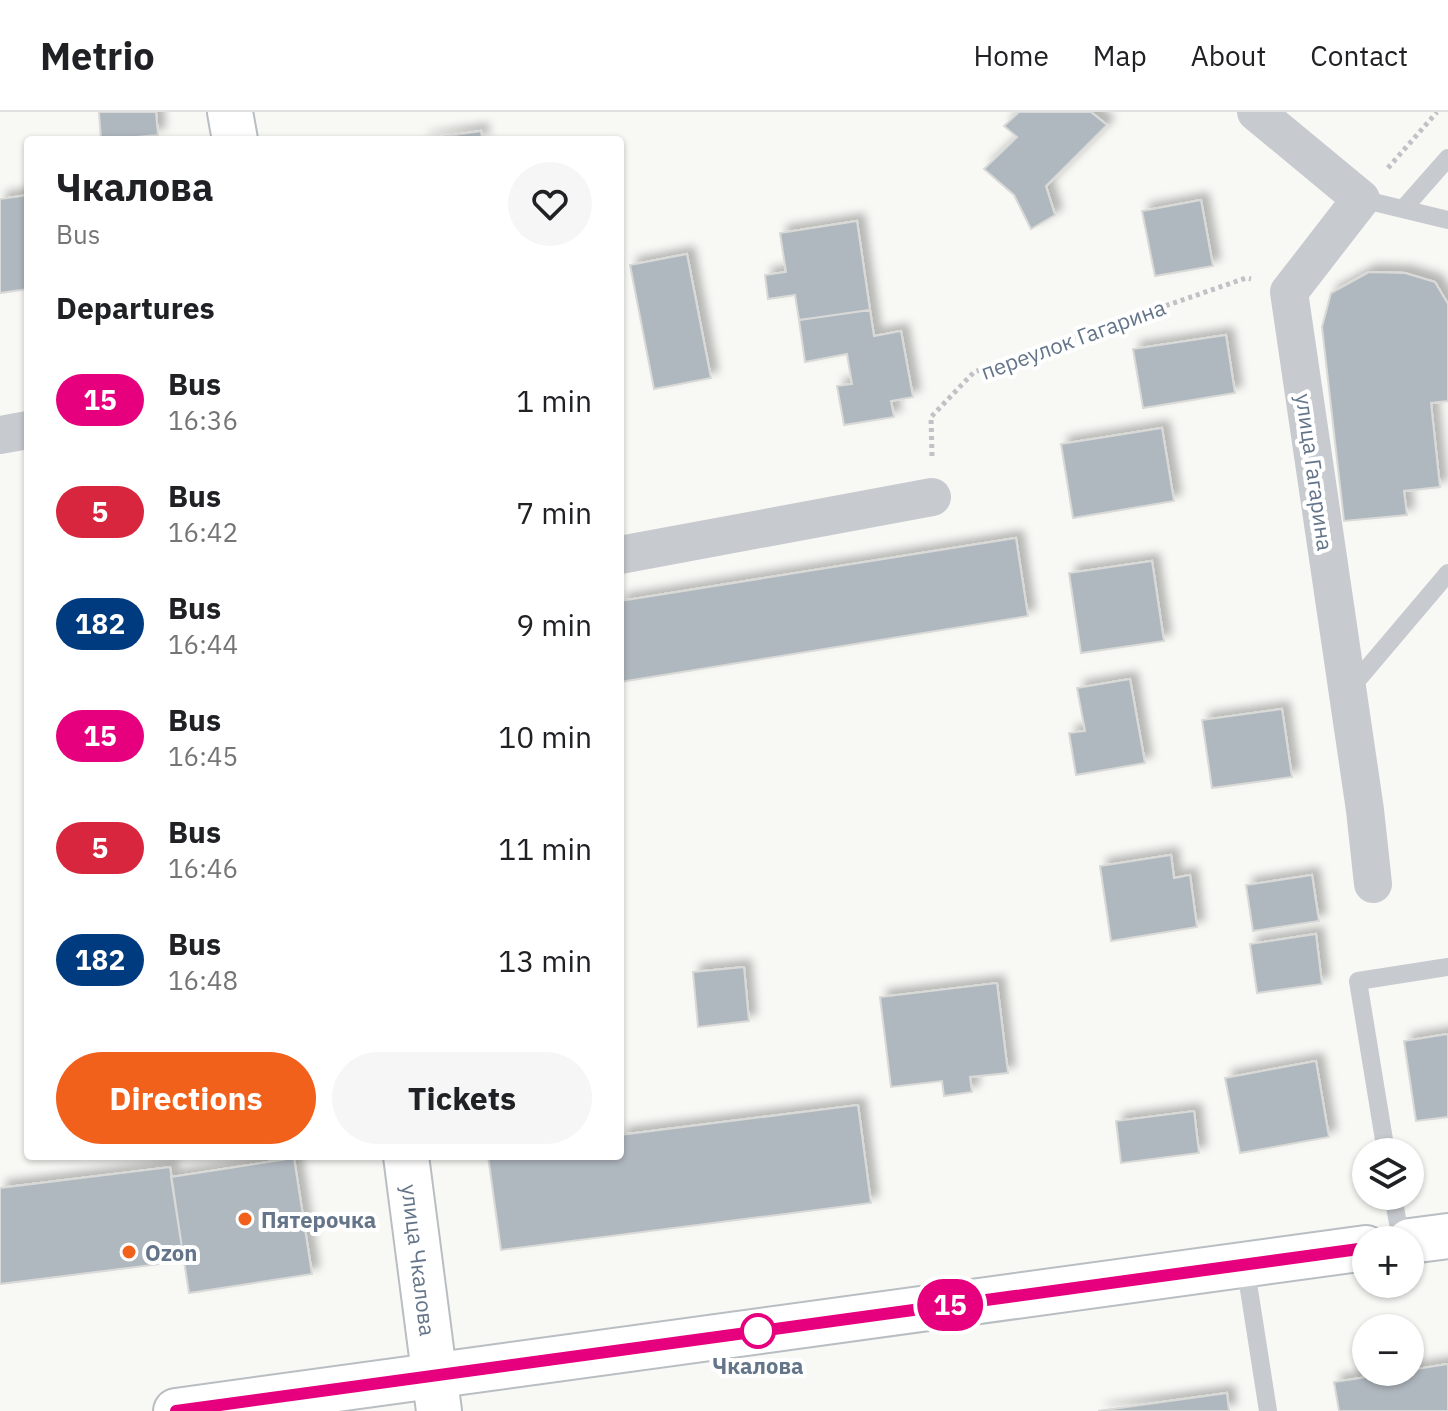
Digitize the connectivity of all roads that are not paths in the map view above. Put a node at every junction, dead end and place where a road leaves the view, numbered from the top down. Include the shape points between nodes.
1 (230, 112) edge
2 (1256, 112) edge
3 (234, 136) edge
4 (1448, 158) edge
5 (1361, 199) junction
6 (1403, 209) junction
7 (1448, 220) edge
8 (24, 431) edge
9 (0, 435) edge
10 (932, 497) road end
11 (624, 554) edge
12 (1448, 573) edge
13 (1348, 692) junction
14 (1373, 884) dead end
15 (1448, 967) edge
16 (1384, 1138) edge
17 (407, 1160) edge
18 (1448, 1236) edge
19 (1424, 1239) edge
20 (1352, 1250) edge
21 (1245, 1264) junction
22 (436, 1394) edge
23 (176, 1411) edge
24 (1268, 1411) edge

1 - 3 main road
2 - 5 street
4 - 6 lane
5 - 6 lane
5 - 13 street, улица Гагарина via 1289,292
6 - 7 lane
8 - 9 street
10 - 11 street
12 - 13 lane
13 - 14 street, улица Гагарина
15 - 16 lane via 1358,981
17 - 22 main road, улица Чкалова
18 - 19 main road
20 - 21 main road
21 - 22 main road
21 - 24 lane
22 - 23 main road

